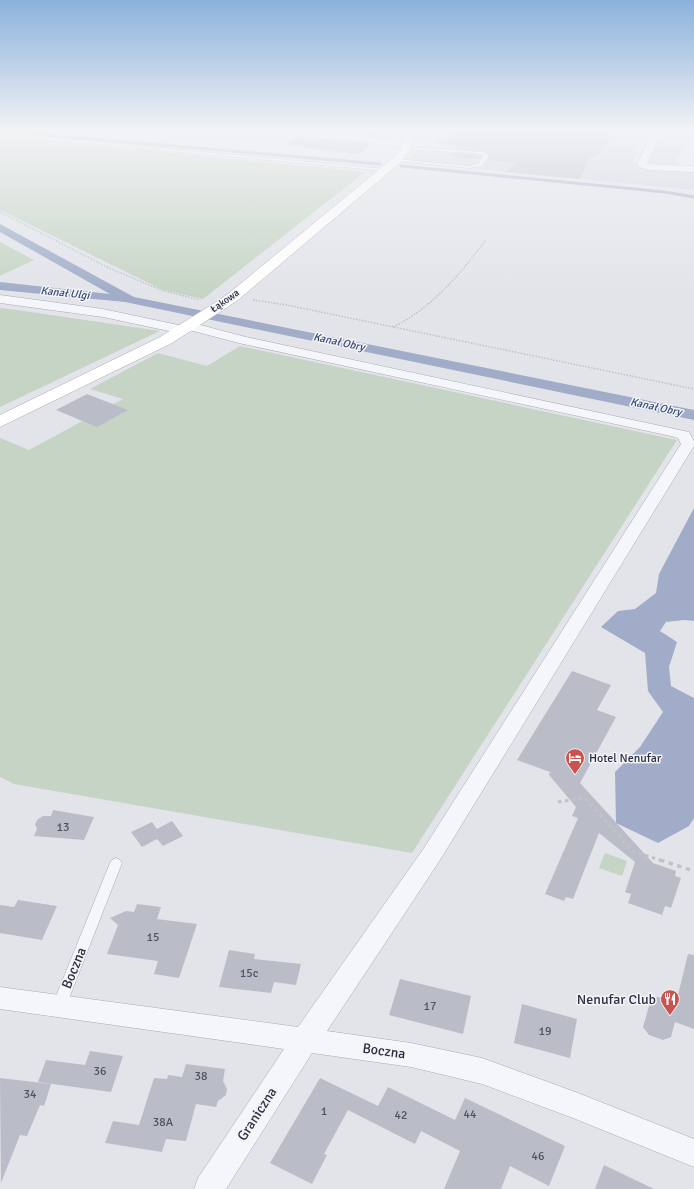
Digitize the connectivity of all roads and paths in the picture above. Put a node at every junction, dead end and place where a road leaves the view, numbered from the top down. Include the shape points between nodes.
1 (366, 185) edge
2 (0, 212) edge
3 (486, 240) dead end
4 (0, 299) edge
5 (227, 301) junction
6 (188, 327) junction
7 (393, 327) junction
8 (694, 389) edge
9 (0, 422) edge
10 (558, 802) dead end
11 (116, 863) dead end
12 (694, 871) edge
13 (0, 998) edge
14 (59, 1006) junction
15 (305, 1040) junction
16 (694, 1153) edge
17 (209, 1189) edge

1 - 5 street, Łąkowa
2 - 5 path via 109,268 157,288
3 - 7 path via 472,260 427,304 406,322
4 - 6 street via 103,312
5 - 6 street, Łąkowa
5 - 7 path via 287,305
6 - 9 street, Łąkowa via 155,346
6 - 15 street, Graniczna via 674,432 684,435 688,444 432,854
7 - 8 path
10 - 12 path via 585,798 632,851
11 - 14 lane, Boczna
13 - 14 street, Boczna
14 - 15 street, Boczna
15 - 16 street, Boczna via 411,1055 482,1071
15 - 17 street, Graniczna

